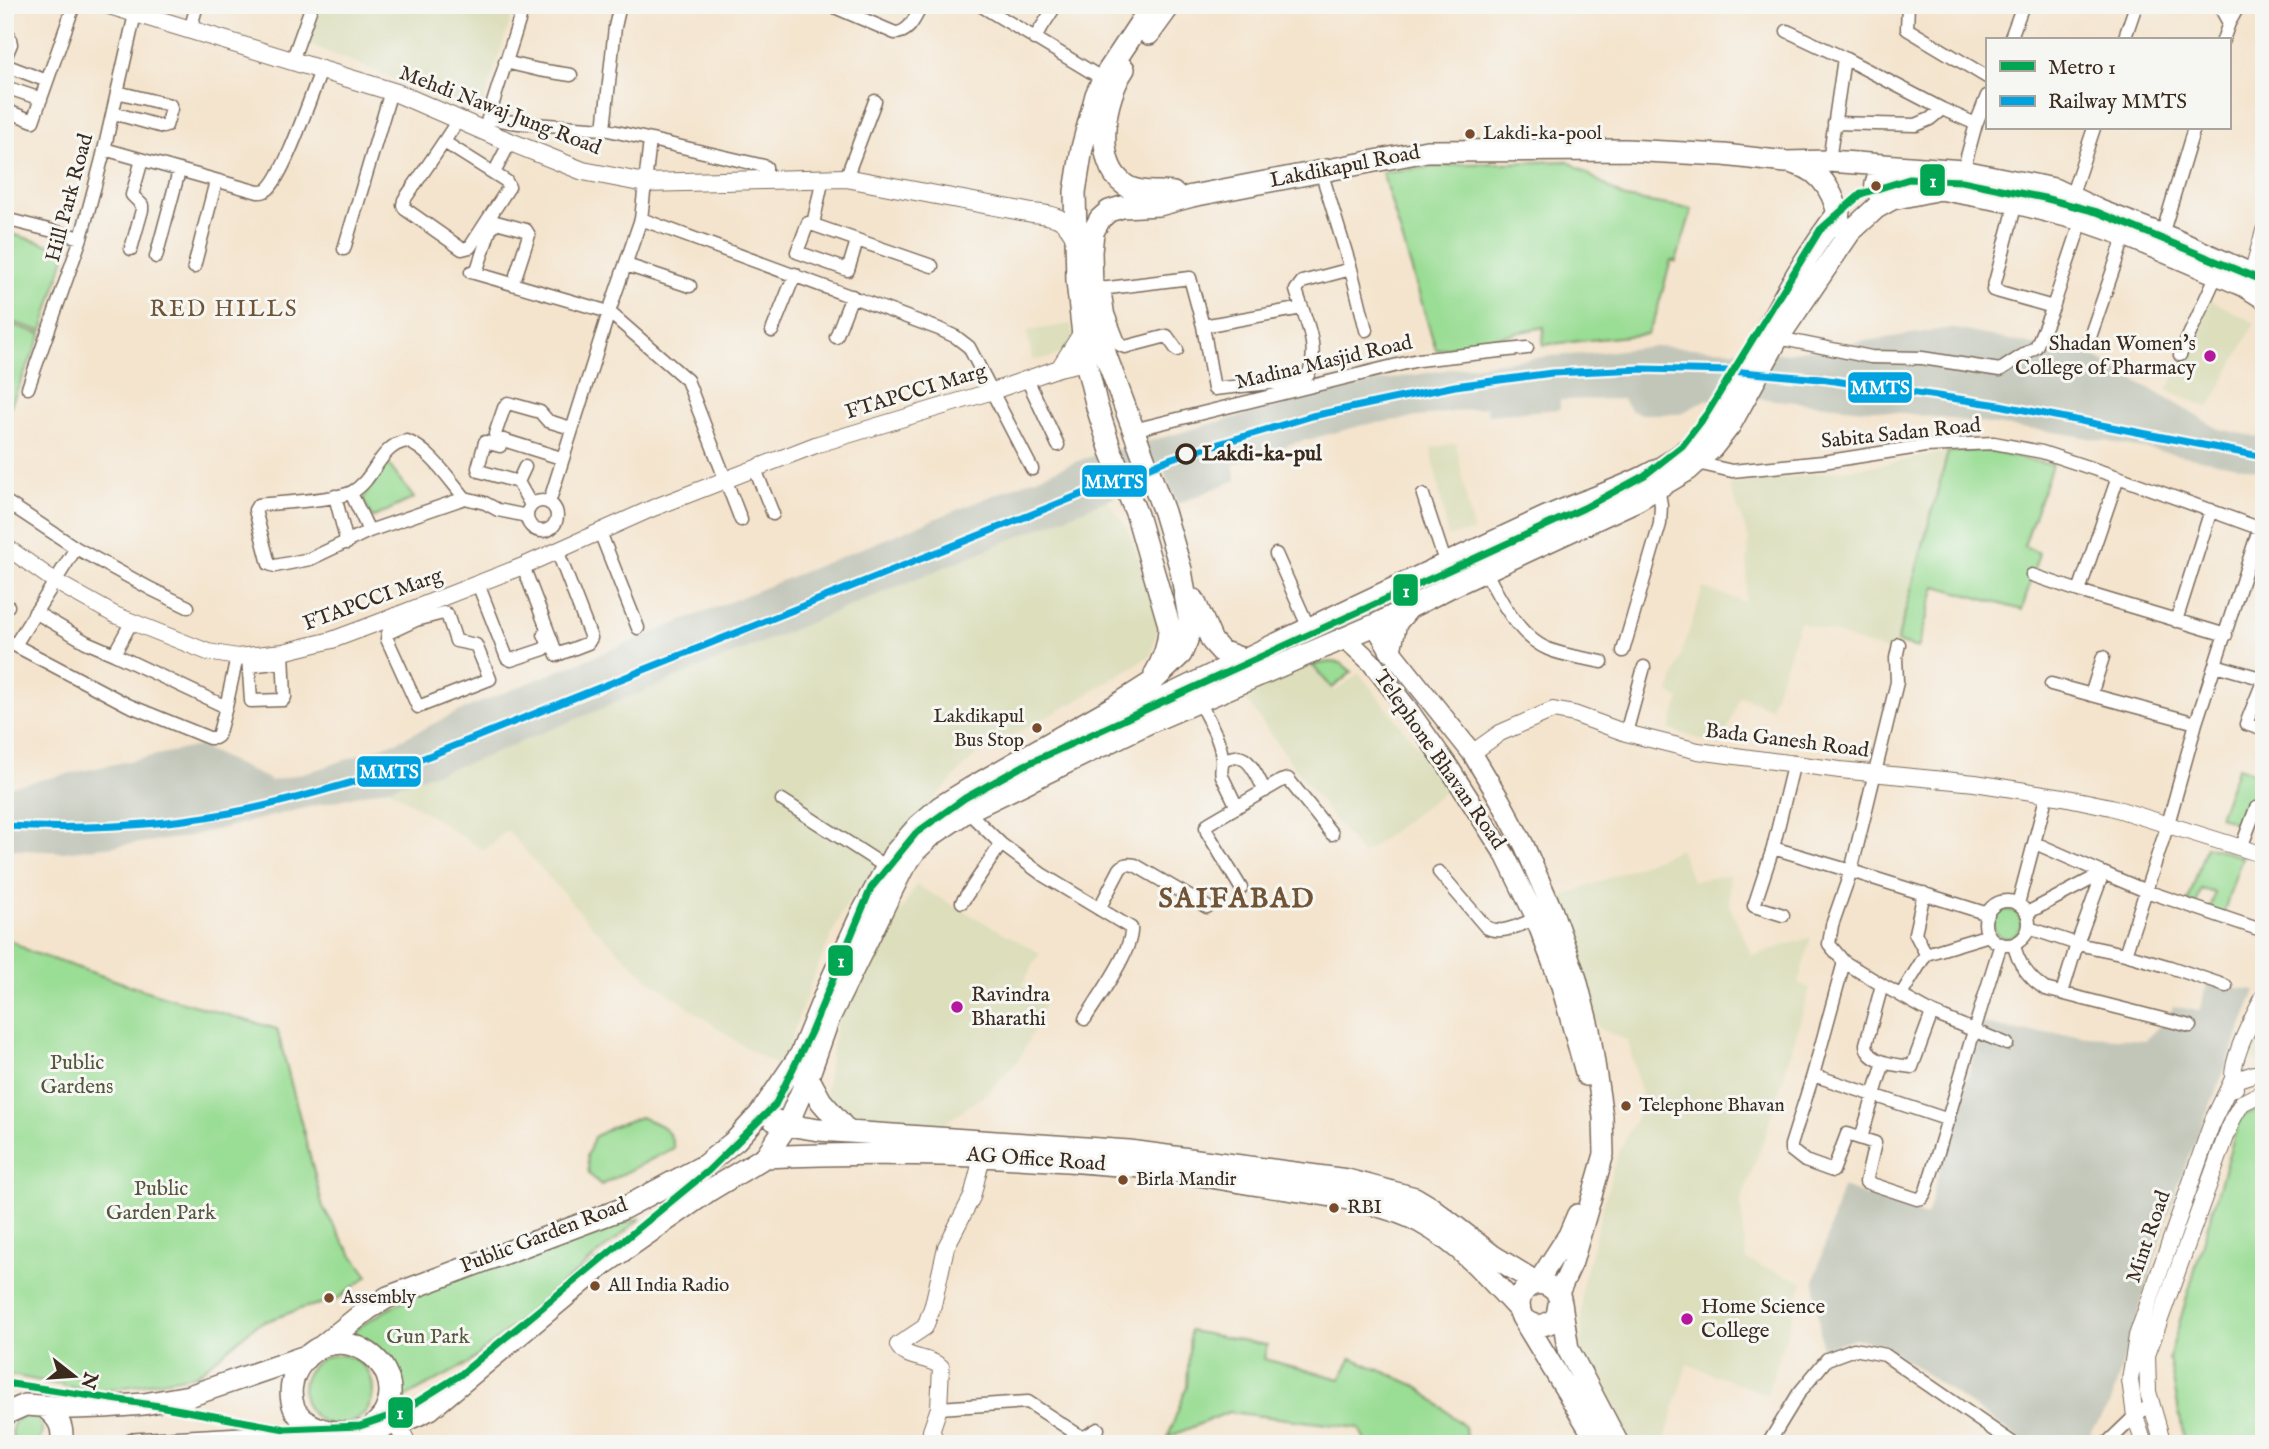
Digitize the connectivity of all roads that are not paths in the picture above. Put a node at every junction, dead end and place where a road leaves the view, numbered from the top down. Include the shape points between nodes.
1 (74, 5) edge
2 (110, 5) edge
3 (197, 5) edge
4 (312, 5) edge
5 (524, 5) edge
6 (620, 5) edge
7 (830, 5) edge
8 (922, 5) edge
9 (980, 5) edge
10 (1056, 5) edge
11 (1152, 5) edge
12 (1170, 5) edge
13 (1909, 5) edge
14 (2022, 5) edge
15 (2136, 5) edge
16 (2219, 5) edge
17 (2239, 5) edge
18 (135, 13) junction
19 (2229, 23) junction
20 (190, 30) junction
21 (1787, 32) dead end
22 (5, 33) edge
23 (1034, 38) junction
24 (2011, 38) edge
25 (2125, 38) edge
26 (2224, 38) edge
27 (5, 58) edge
28 (1844, 58) junction
29 (292, 61) junction
30 (505, 62) junction
31 (5, 65) edge
32 (321, 71) junction
33 (571, 75) dead end
34 (1986, 76) edge
35 (1103, 79) junction
36 (47, 81) junction
37 (5, 87) edge
38 (391, 91) junction
39 (121, 93) junction
40 (41, 99) junction
41 (1986, 99) edge
42 (875, 101) dead end
43 (1942, 109) junction
44 (5, 110) edge
45 (116, 114) junction
46 (458, 120) junction
47 (1834, 123) junction
48 (1976, 124) junction
49 (486, 125) junction
50 (1088, 127) junction
51 (604, 129) junction
52 (2093, 130) edge
53 (2193, 130) edge
54 (650, 140) junction
55 (444, 142) junction
56 (510, 142) junction
57 (104, 149) junction
58 (142, 160) junction
59 (1829, 161) junction
60 (1786, 162) junction
61 (1895, 167) junction
62 (179, 171) junction
63 (1321, 171) junction
64 (1963, 171) junction
65 (494, 173) junction
66 (846, 177) junction
67 (822, 178) junction
68 (766, 180) junction
69 (216, 181) junction
70 (645, 183) junction
71 (1075, 192) junction
72 (1192, 196) junction
73 (2071, 197) junction
74 (1892, 199) junction
75 (2016, 203) junction
76 (1839, 212) junction
77 (1050, 215) junction
78 (5, 219) edge
79 (641, 219) junction
80 (2082, 220) junction
81 (813, 224) junction
82 (2264, 231) edge
83 (2125, 235) junction
84 (2162, 235) junction
85 (81, 238) junction
86 (857, 241) junction
87 (1084, 246) junction
88 (1840, 247) junction
89 (131, 249) dead end
90 (344, 249) dead end
91 (156, 257) dead end
92 (626, 265) junction
93 (932, 266) dead end
94 (194, 267) dead end
95 (1351, 269) junction
96 (848, 270) junction
97 (795, 274) junction
98 (2217, 274) junction
99 (516, 275) dead end
100 (2258, 277) edge
101 (690, 286) dead end
102 (1098, 289) junction
103 (846, 294) junction
104 (2264, 298) edge
105 (2053, 307) junction
106 (1301, 308) junction
107 (608, 312) junction
108 (1203, 326) junction
109 (1368, 327) dead end
110 (772, 331) dead end
111 (1082, 332) junction
112 (836, 337) dead end
113 (2090, 340) dead end
114 (1768, 347) junction
115 (1527, 348) dead end
116 (1177, 350) dead end
117 (2180, 355) dead end
118 (1086, 362) junction
119 (1059, 368) junction
120 (1027, 379) junction
121 (28, 388) dead end
122 (992, 391) junction
123 (1736, 400) junction
124 (571, 428) junction
125 (1136, 438) junction
126 (1058, 445) dead end
127 (500, 446) dead end
128 (560, 451) junction
129 (1697, 463) junction
130 (525, 467) dead end
131 (755, 468) junction
132 (1032, 468) dead end
133 (2118, 477) junction
134 (724, 480) junction
135 (517, 482) junction
136 (1658, 487) junction
137 (351, 493) junction
138 (1423, 495) dead end
139 (335, 496) junction
140 (465, 498) junction
141 (5, 501) edge
142 (549, 503) junction
143 (2211, 510) junction
144 (529, 511) junction
145 (773, 514) dead end
146 (741, 520) dead end
147 (555, 523) junction
148 (2261, 530) edge
149 (369, 531) junction
150 (600, 532) junction
151 (347, 543) junction
152 (5, 547) edge
153 (76, 548) junction
154 (561, 548) junction
155 (1276, 554) dead end
156 (1445, 565) junction
157 (521, 569) junction
158 (1181, 570) junction
159 (1486, 572) junction
160 (2032, 575) dead end
161 (56, 582) junction
162 (479, 586) junction
163 (1453, 586) junction
164 (2079, 592) junction
165 (188, 607) dead end
166 (1408, 609) junction
167 (36, 612) junction
168 (414, 615) junction
169 (2176, 621) junction
170 (131, 623) junction
171 (1375, 625) junction
172 (638, 628) dead end
173 (1309, 628) junction
174 (2225, 635) junction
175 (1346, 639) junction
176 (10, 643) edge
177 (1899, 644) dead end
178 (1320, 650) junction
179 (1390, 650) junction
180 (1623, 651) dead end
181 (114, 654) junction
182 (283, 657) junction
183 (2103, 657) dead end
184 (245, 659) junction
185 (1244, 659) junction
186 (1371, 662) junction
187 (1602, 662) dead end
188 (2215, 665) junction
189 (1644, 667) dead end
190 (1277, 668) junction
191 (1151, 682) junction
192 (2051, 684) dead end
193 (2091, 695) junction
194 (1199, 701) junction
195 (226, 707) junction
196 (1117, 722) junction
197 (2196, 723) junction
198 (2264, 730) edge
199 (1626, 733) junction
200 (1472, 753) junction
201 (1223, 761) junction
202 (1794, 762) junction
203 (1875, 773) junction
204 (1265, 791) junction
205 (2047, 794) junction
206 (782, 800) dead end
207 (1237, 807) junction
208 (2256, 808) dead end
209 (967, 810) junction
210 (2168, 824) junction
211 (1332, 834) dead end
212 (2035, 843) junction
213 (1001, 844) junction
214 (1773, 848) junction
215 (2241, 848) junction
216 (2264, 855) edge
217 (886, 867) junction
218 (1851, 870) junction
219 (1439, 872) dead end
220 (2103, 873) junction
221 (1241, 888) dead end
222 (2147, 891) junction
223 (1924, 893) junction
224 (962, 902) dead end
225 (1207, 907) dead end
226 (1099, 909) junction
227 (2022, 909) junction
228 (1988, 914) junction
229 (1783, 915) dead end
230 (1536, 919) junction
231 (2029, 928) junction
232 (2264, 931) edge
233 (1989, 935) junction
234 (2008, 944) junction
235 (2077, 944) junction
236 (1926, 954) junction
237 (2125, 954) junction
238 (1844, 962) junction
239 (1882, 985) junction
240 (2226, 986) dead end
241 (2062, 993) junction
242 (1901, 995) junction
243 (2264, 996) edge
244 (1932, 1013) junction
245 (1084, 1019) dead end
246 (2190, 1026) dead end
247 (1973, 1029) junction
248 (2007, 1044) dead end
249 (2239, 1050) junction
250 (1884, 1062) junction
251 (2259, 1074) edge
252 (1813, 1075) junction
253 (807, 1077) junction
254 (2232, 1081) junction
255 (2263, 1092) edge
256 (1874, 1096) junction
257 (2242, 1103) junction
258 (760, 1114) junction
259 (1949, 1120) junction
260 (787, 1125) junction
261 (848, 1132) junction
262 (1861, 1138) junction
263 (736, 1140) junction
264 (982, 1157) junction
265 (758, 1161) junction
266 (1537, 1283) junction
267 (1559, 1296) junction
268 (1522, 1315) junction
269 (1568, 1349) junction
270 (313, 1352) junction
271 (1546, 1356) junction
272 (388, 1382) junction
273 (5, 1394) edge
274 (2152, 1404) junction
275 (34, 1405) junction
276 (83, 1408) junction
277 (939, 1408) junction
278 (5, 1413) edge
279 (2135, 1416) junction
280 (2157, 1422) junction
281 (1098, 1429) dead end
282 (402, 1435) edge
283 (318, 1439) edge
284 (362, 1440) edge
285 (2141, 1442) edge
286 (61, 1444) edge
287 (74, 1444) edge
288 (134, 1444) edge
289 (939, 1444) edge
290 (1599, 1444) edge
291 (1618, 1444) edge
292 (1768, 1444) edge
293 (2014, 1444) edge
294 (2106, 1444) edge
295 (2163, 1444) edge

1 - 36 street
2 - 18 main road, Mehdi Nawaj Jung Road
3 - 20 street
4 - 29 street
5 - 30 street
6 - 51 street
7 - 8 street via 901,33
9 - 23 street
10 - 23 street
11 - 35 highway
12 - 72 highway via 1116,82 1105,144 1107,158 1125,185
13 - 34 street via 1907,29
14 - 24 street
15 - 25 street
16 - 19 street
17 - 19 street
18 - 20 main road, Mehdi Nawaj Jung Road
18 - 39 street, Hill Park Road
19 - 26 street
20 - 29 main road, Mehdi Nawaj Jung Road
21 - 28 street
22 - 27 street via 11,41
23 - 35 street
28 - 43 street
28 - 47 street
29 - 32 main road, Mehdi Nawaj Jung Road
30 - 33 street
30 - 49 street
31 - 36 street
32 - 38 main road, Mehdi Nawaj Jung Road
32 - 69 street via 270,188 258,192
35 - 50 highway
36 - 40 street
37 - 40 street
38 - 46 main road, Mehdi Nawaj Jung Road
38 - 90 street
39 - 45 street, Hill Park Road
39 - 45 street via 170,106 169,118 163,127
40 - 44 street via 33,121
41 - 48 street
42 - 66 street
43 - 47 street via 1916,125
43 - 48 street
45 - 57 street, Hill Park Road
46 - 49 main road, Mehdi Nawaj Jung Road
46 - 55 street
47 - 59 street
48 - 64 street
49 - 51 street
49 - 56 main road, Mehdi Nawaj Jung Road
50 - 71 highway, Lakdikapul Road
50 - 87 highway
51 - 54 street
52 - 73 street
53 - 84 street
54 - 68 street via 764,166
54 - 70 street
55 - 65 street
55 - 65 street via 403,205 462,249 470,247 508,190 506,181
56 - 65 street
56 - 70 main road, Mehdi Nawaj Jung Road via 583,171
57 - 58 street
57 - 85 street, Hill Park Road
58 - 62 street
58 - 89 street via 132,195 142,210
59 - 60 highway, Lakdikapul Road
59 - 61 highway, Lakdikapul Road
60 - 63 highway, Lakdikapul Road via 1626,150 1427,151
60 - 76 highway via 1819,176
61 - 64 highway, Lakdikapul Road
61 - 74 highway via 1878,178 1876,186 1884,198
62 - 69 street
62 - 91 street
63 - 72 highway, Lakdikapul Road
63 - 95 street
64 - 73 highway, Lakdikapul Road via 2054,189
66 - 67 main road, Mehdi Nawaj Jung Road
66 - 77 main road, Mehdi Nawaj Jung Road
67 - 68 main road, Mehdi Nawaj Jung Road
67 - 81 street
68 - 70 main road, Mehdi Nawaj Jung Road
69 - 94 street
70 - 79 street
71 - 77 main road via 1071,204
71 - 87 highway, Lakdikapul Road
72 - 87 highway, Lakdikapul Road via 1109,211
73 - 84 highway, Lakdikapul Road
74 - 75 highway, Lakdikapul Road via 1940,188
74 - 88 highway, Lakdikapul Road via 1862,218
75 - 80 highway, Lakdikapul Road
75 - 105 street via 1993,290
76 - 88 highway
76 - 114 highway, Lakdikapul Road via 1813,246
77 - 87 main road via 1071,228
78 - 85 street
79 - 92 street
79 - 97 street
80 - 83 highway, Lakdikapul Road
80 - 105 street
81 - 86 street
81 - 96 street via 808,223 797,252
82 - 100 street
83 - 98 highway, Lakdikapul Road
83 - 113 street
84 - 100 highway, Lakdikapul Road
85 - 121 street, Hill Park Road
86 - 93 street
86 - 96 street
87 - 102 highway, Lakdikapul Road
87 - 111 highway, Lakdikapul Road
88 - 114 highway, Lakdikapul Road
92 - 101 street
92 - 107 street
95 - 106 street via 1299,284
95 - 109 street
96 - 103 street
97 - 103 street
97 - 110 street
98 - 104 highway, Lakdikapul Road
98 - 117 street
99 - 107 street via 529,235 526,230 496,222 474,273
102 - 108 street via 1190,278
102 - 116 street via 1120,345 1167,336
102 - 125 highway, Lakdikapul Road via 1097,322
103 - 112 street
103 - 122 street via 956,337 969,348
105 - 114 street via 2036,346 2000,370 1923,358
106 - 108 street
106 - 108 street via 1314,357 1308,375 1298,380 1214,389
107 - 124 street
107 - 134 street via 687,380
111 - 118 highway, Lakdikapul Road
111 - 119 street
114 - 123 highway, Lakdikapul Road
115 - 125 street, Madina Masjid Road via 1418,360
118 - 119 street, FTAPCCI Marg
118 - 191 highway, Lakdikapul Road via 1169,625 1164,658
119 - 120 street, FTAPCCI Marg
120 - 122 street, FTAPCCI Marg
120 - 126 street
122 - 131 street, FTAPCCI Marg
122 - 132 street
123 - 129 highway, Lakdikapul Road via 1730,425
123 - 156 highway, Lakdikapul Road via 1676,458
124 - 128 street
124 - 128 street via 510,403 504,408 497,438
125 - 158 highway, Lakdikapul Road
127 - 135 street via 485,442 479,471
128 - 142 street
129 - 133 street, Sabita Sadan Road via 1732,471 1925,446 1994,443 2042,452
129 - 136 highway, Lakdikapul Road
130 - 135 street
131 - 134 street, FTAPCCI Marg
131 - 145 street
133 - 143 street, Sabita Sadan Road
133 - 164 street
134 - 146 street
134 - 150 street, FTAPCCI Marg
135 - 144 street
136 - 159 highway, Lakdikapul Road
136 - 180 street via 1660,524
137 - 139 street
137 - 140 street via 392,445 407,441 428,456
137 - 149 street
138 - 156 street
139 - 151 street
139 - 151 street via 258,505 255,510 269,564 310,559
140 - 144 street via 498,510
140 - 149 street
141 - 153 street
142 - 144 street via 540,501
142 - 147 street via 557,514
143 - 148 street, Sabita Sadan Road
143 - 169 street
144 - 147 street via 529,523 537,530 547,530
147 - 154 street
148 - 174 street
149 - 151 street
150 - 154 street, FTAPCCI Marg
150 - 172 street
152 - 161 street, FTAPCCI Marg
153 - 161 street
153 - 165 street
154 - 157 street, FTAPCCI Marg
154 - 157 street via 591,638 588,643 557,655
155 - 173 street
156 - 163 street
156 - 173 highway, Lakdikapul Road
157 - 162 street, FTAPCCI Marg
157 - 162 street via 548,643 544,649 511,660 507,657
158 - 185 highway, Lakdikapul Road via 1212,641 1221,651
158 - 191 highway, Lakdikapul Road via 1190,624 1187,640 1181,654
159 - 163 highway, Lakdikapul Road
159 - 187 street via 1502,605 1525,632 1546,648
160 - 164 street
161 - 167 street
161 - 170 street, FTAPCCI Marg
162 - 168 street, FTAPCCI Marg
163 - 166 highway, Lakdikapul Road
164 - 169 street
166 - 171 highway, Lakdikapul Road
166 - 179 highway via 1396,623
167 - 176 street
167 - 181 street
168 - 168 street via 447,614 456,641 476,645 490,679 418,707 387,639 388,633
168 - 182 street, FTAPCCI Marg
169 - 174 street
170 - 181 street
170 - 184 street, FTAPCCI Marg via 208,652
171 - 175 highway, Lakdikapul Road
171 - 179 main road, Telephone Bhavan Road
173 - 178 street
173 - 185 highway, Lakdikapul Road
174 - 188 street
175 - 178 highway, Lakdikapul Road
175 - 186 main road, Telephone Bhavan Road
176 - 195 street via 128,705 209,738 218,736
177 - 203 street via 1897,682
178 - 190 highway, Lakdikapul Road
179 - 186 main road
179 - 200 main road, Telephone Bhavan Road
181 - 195 street
182 - 184 street, FTAPCCI Marg
182 - 184 street via 283,700 251,701
183 - 193 street
184 - 195 street
185 - 190 highway, Lakdikapul Road
185 - 196 highway, Lakdikapul Road
186 - 230 main road, Telephone Bhavan Road via 1448,766 1505,855
188 - 197 street
188 - 198 street via 2264,679 2246,724
189 - 199 street
190 - 194 highway, Lakdikapul Road
191 - 196 highway, Lakdikapul Road
192 - 193 street
193 - 197 street
194 - 196 highway, Lakdikapul Road
194 - 201 street
196 - 209 highway, Lakdikapul Road via 1105,745
196 - 217 highway, Lakdikapul Road via 940,807
197 - 210 street
199 - 200 street, Bada Ganesh Road via 1553,710 1500,733
199 - 202 street, Bada Ganesh Road via 1698,751
200 - 267 main road, Telephone Bhavan Road via 1524,845 1554,912 1590,1030 1604,1154
201 - 204 street via 1245,759
201 - 207 street via 1220,772
202 - 203 street, Bada Ganesh Road
202 - 214 street
203 - 205 street, Bada Ganesh Road
203 - 218 street
204 - 207 street
204 - 211 street via 1290,780
205 - 210 street, Bada Ganesh Road
205 - 212 street
206 - 217 street
207 - 221 street via 1206,827
208 - 215 street
209 - 213 street
209 - 253 highway, Lakdikapul Road via 932,835 903,868 829,1018
210 - 215 street, Bada Ganesh Road
210 - 222 street
212 - 220 street
212 - 227 street
213 - 224 street
213 - 226 street
214 - 218 street
214 - 229 street via 1754,905
215 - 216 street, Bada Ganesh Road
217 - 258 highway, Lakdikapul Road via 833,975 801,1054
218 - 223 street
218 - 238 street via 1829,944
219 - 230 street via 1493,931
220 - 222 street
220 - 227 street
220 - 235 street
222 - 232 street
222 - 237 street
223 - 228 street
223 - 236 street via 1915,933
225 - 226 street via 1128,864 1120,869
226 - 245 street via 1128,925 1132,935
227 - 228 street via 2006,901
227 - 231 street
228 - 233 street
230 - 266 main road, Telephone Bhavan Road via 1561,986 1593,1100 1595,1157 1568,1235
231 - 234 street via 2024,937
231 - 235 street
233 - 234 street
233 - 236 street
234 - 241 street via 2034,982
234 - 247 street
235 - 237 street
235 - 241 street
236 - 242 street
237 - 240 street
238 - 239 street
238 - 252 street
239 - 242 street
239 - 250 street via 1866,1044 1868,1054
241 - 246 street
242 - 244 street
243 - 249 street, Mint Road
244 - 247 street
244 - 250 street via 1912,1067
247 - 248 street
247 - 259 street
249 - 251 street
249 - 254 street, Mint Road
250 - 256 street
251 - 254 street
251 - 255 street
252 - 256 street
252 - 262 street via 1791,1150 1805,1161 1833,1171 1847,1133
253 - 260 highway, Lakdikapul Road
253 - 261 highway
254 - 257 street
254 - 279 street, Mint Road via 2213,1120 2137,1336 2130,1380
255 - 257 street
256 - 259 street
256 - 262 street
257 - 274 street, Mint Road via 2147,1355
258 - 260 highway, AG Office Road
258 - 263 highway, Public Garden Road
259 - 262 street via 1922,1198 1866,1182 1875,1143
260 - 261 highway, AG Office Road
260 - 265 highway, Lakdikapul Road
261 - 266 highway, AG Office Road via 1129,1151 1357,1182 1415,1198
263 - 265 highway
263 - 270 highway, Public Garden Road via 705,1165 622,1209 388,1297
264 - 265 highway, AG Office Road via 836,1153
264 - 268 highway, AG Office Road via 1131,1166 1389,1209 1449,1241
264 - 277 street via 972,1197 946,1247 925,1327 898,1345 901,1351 941,1367
265 - 282 highway, Public Garden Road via 614,1257
266 - 267 highway via 1551,1286
266 - 268 highway via 1524,1290 1518,1303
267 - 268 highway via 1558,1316 1553,1321 1538,1326
267 - 269 highway
268 - 271 highway, AG Office Road
269 - 271 highway via 1555,1346
269 - 291 highway
270 - 272 highway via 339,1343 355,1345 382,1366
270 - 276 highway via 189,1396
270 - 283 highway via 295,1373 291,1389 301,1422
271 - 290 highway, AG Office Road
272 - 282 main road
272 - 284 highway via 384,1414
273 - 275 highway
274 - 279 street
274 - 280 street, Mint Road
275 - 276 highway
275 - 278 highway
275 - 286 highway via 56,1415 63,1429
276 - 287 highway via 71,1422
277 - 281 street via 1028,1402 1083,1438
277 - 289 street via 931,1431
279 - 285 street, Mint Road
279 - 294 street
280 - 285 street
280 - 295 street, Mint Road
282 - 284 highway, Public Garden Road
283 - 284 highway
283 - 288 highway
292 - 293 street via 1799,1393 1827,1359 1854,1349 1885,1355

